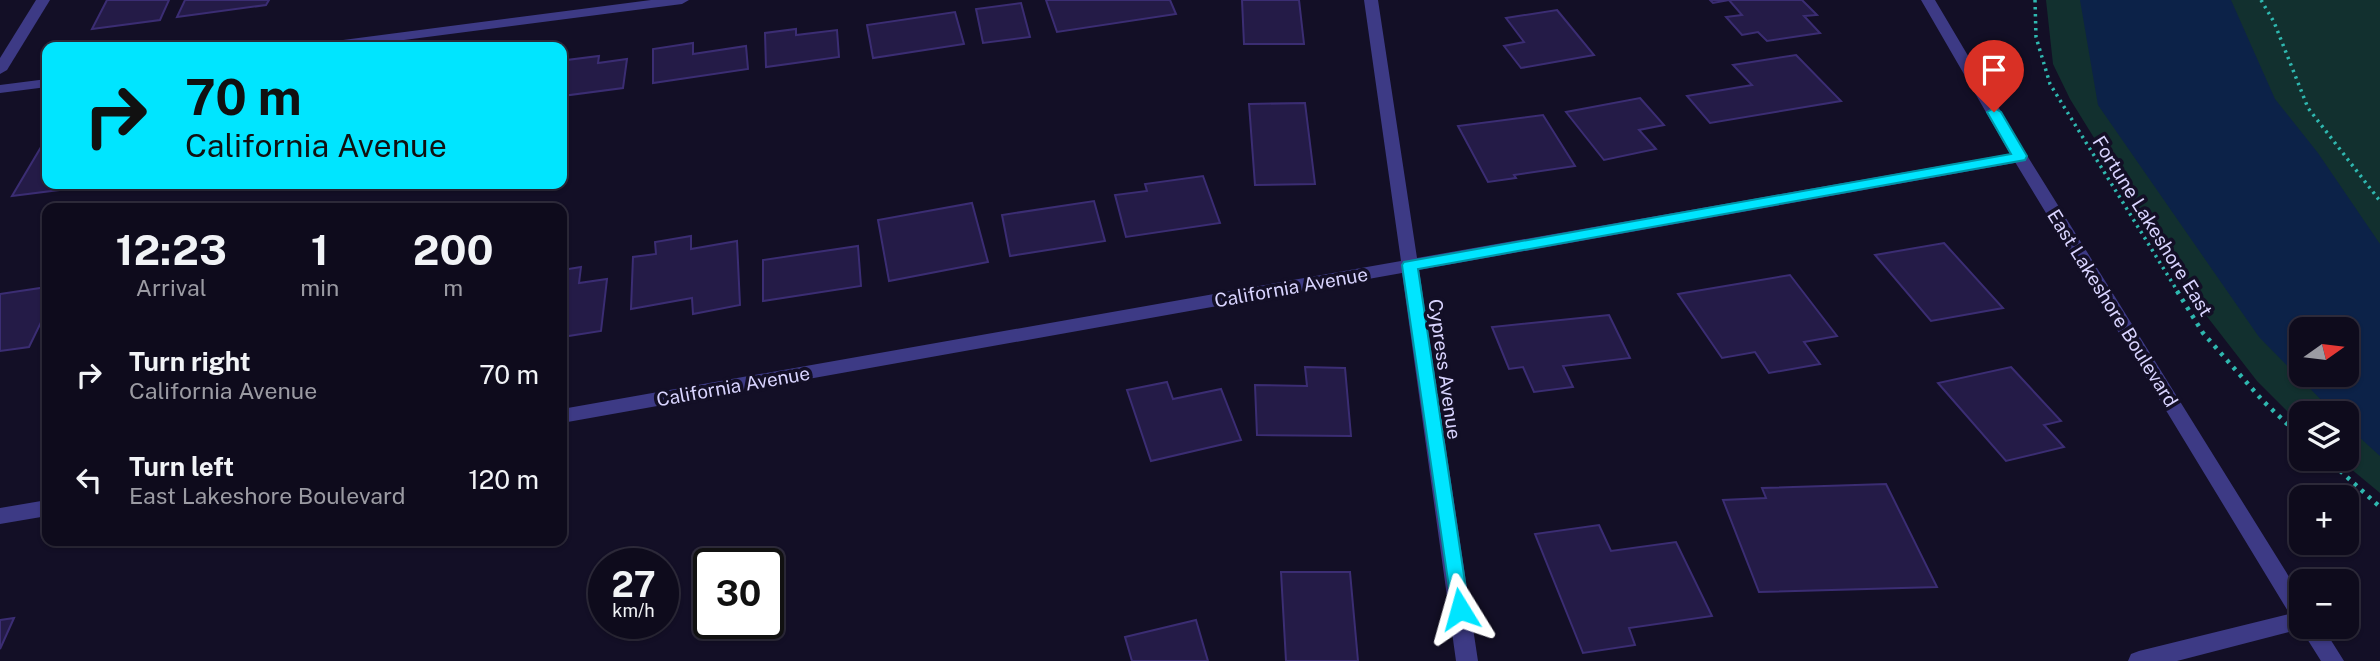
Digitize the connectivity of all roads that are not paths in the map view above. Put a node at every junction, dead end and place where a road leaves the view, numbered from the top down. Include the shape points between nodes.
1 (43, 0) edge
2 (682, 0) edge
3 (1371, 0) edge
4 (1928, 0) edge
5 (359, 42) edge
6 (0, 70) edge
7 (42, 84) edge
8 (0, 89) edge
9 (2020, 156) junction
10 (1410, 265) junction
11 (567, 415) edge
12 (42, 509) edge
13 (0, 516) edge
14 (2289, 594) edge
15 (2289, 623) edge
16 (2319, 639) edge
17 (1467, 661) edge
18 (2139, 661) edge
19 (2333, 661) edge

1 - 6 street
2 - 5 street
3 - 10 street, Cypress Avenue
4 - 9 street, East Lakeshore Boulevard
7 - 8 street
9 - 10 street, California Avenue
9 - 14 street, East Lakeshore Boulevard
10 - 11 street, California Avenue
10 - 17 street, Cypress Avenue
12 - 13 street
15 - 18 street
16 - 19 street

